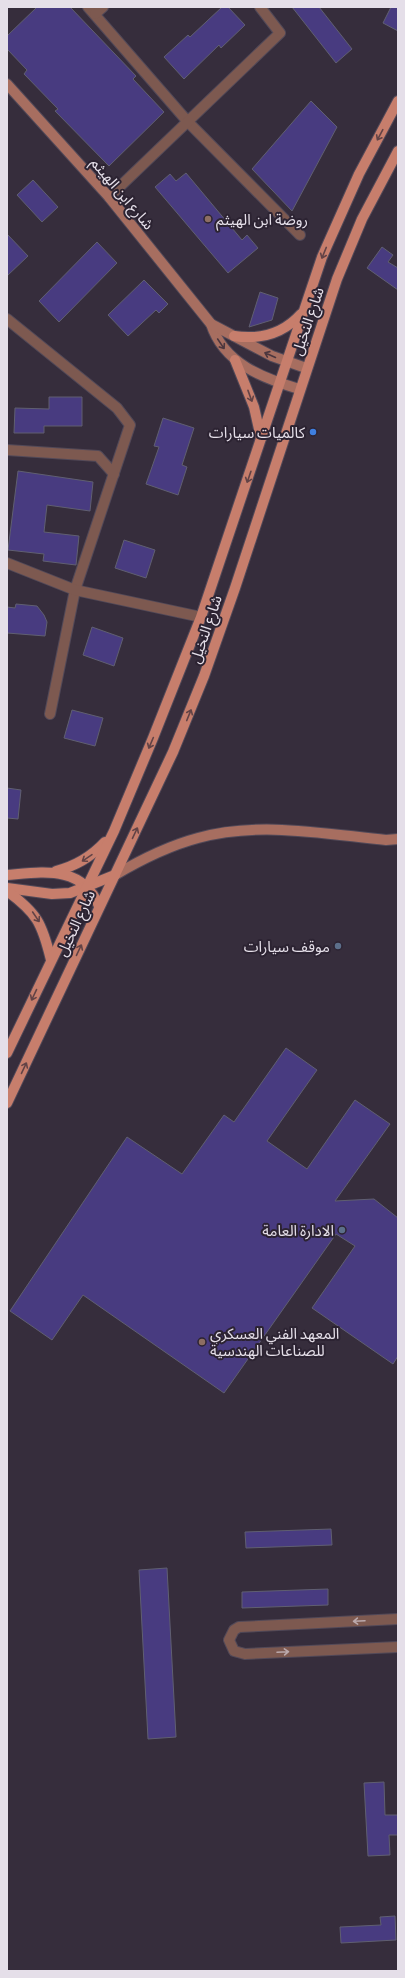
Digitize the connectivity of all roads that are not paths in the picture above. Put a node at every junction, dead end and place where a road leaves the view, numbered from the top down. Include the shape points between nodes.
1 (103, 7) edge
2 (260, 7) edge
3 (92, 11) edge
4 (7, 84) edge
5 (398, 101) edge
6 (188, 122) junction
7 (398, 151) edge
8 (109, 197) junction
9 (300, 235) dead end
10 (303, 313) junction
11 (7, 319) edge
12 (211, 324) junction
13 (234, 336) junction
14 (235, 360) junction
15 (287, 363) junction
16 (306, 368) junction
17 (280, 383) junction
18 (299, 389) junction
19 (261, 440) junction
20 (7, 450) edge
21 (114, 474) junction
22 (7, 563) edge
23 (75, 590) junction
24 (201, 617) junction
25 (50, 714) dead end
26 (114, 831) junction
27 (398, 839) edge
28 (52, 872) junction
29 (7, 875) edge
30 (115, 875) junction
31 (87, 887) junction
32 (7, 890) edge
33 (99, 906) junction
34 (51, 960) junction
35 (7, 1053) edge
36 (7, 1103) edge
37 (398, 1619) edge
38 (398, 1647) edge

1 - 3 street
2 - 6 street via 280,33
3 - 6 street
4 - 8 main road, شارع ابن الهيثم
5 -> 10 main road, شارع النخيل via 339,215
6 - 8 street
6 - 9 street
7 - 16 main road, شارع النخيل via 348,250
8 - 12 main road, شارع ابن الهيثم
10 - 13 main road via 294,322 272,334 247,338
10 - 15 main road, شارع النخيل
11 - 21 street via 124,416 130,425
12 - 13 main road
12 -> 14 main road via 220,343
15 -> 13 main road
14 - 17 main road
14 -> 19 main road via 254,407
15 - 16 main road
15 - 17 main road, شارع النخيل
16 - 18 main road, شارع النخيل
17 - 18 main road
17 - 19 main road, شارع النخيل
30 -> 18 main road, شارع النخيل via 174,752 204,676
19 -> 24 main road, شارع النخيل
20 - 21 street via 98,456
21 - 23 street
22 - 23 street
23 - 24 street
23 - 25 street
24 -> 26 main road, شارع النخيل via 154,738
26 -> 28 main road via 87,858 76,865
26 - 31 main road, شارع النخيل
27 - 30 main road via 280,830 223,834 177,844
28 - 29 main road
28 - 31 main road via 72,876
30 - 31 main road
30 - 33 main road, شارع النخيل
31 - 32 main road via 62,894
31 - 33 main road
31 - 34 main road, شارع النخيل
32 -> 34 main road via 23,902 37,918
36 -> 33 main road, شارع النخيل
34 -> 35 main road, شارع النخيل
37 -> 38 street via 245,1626 234,1630 230,1640 234,1651 244,1654

